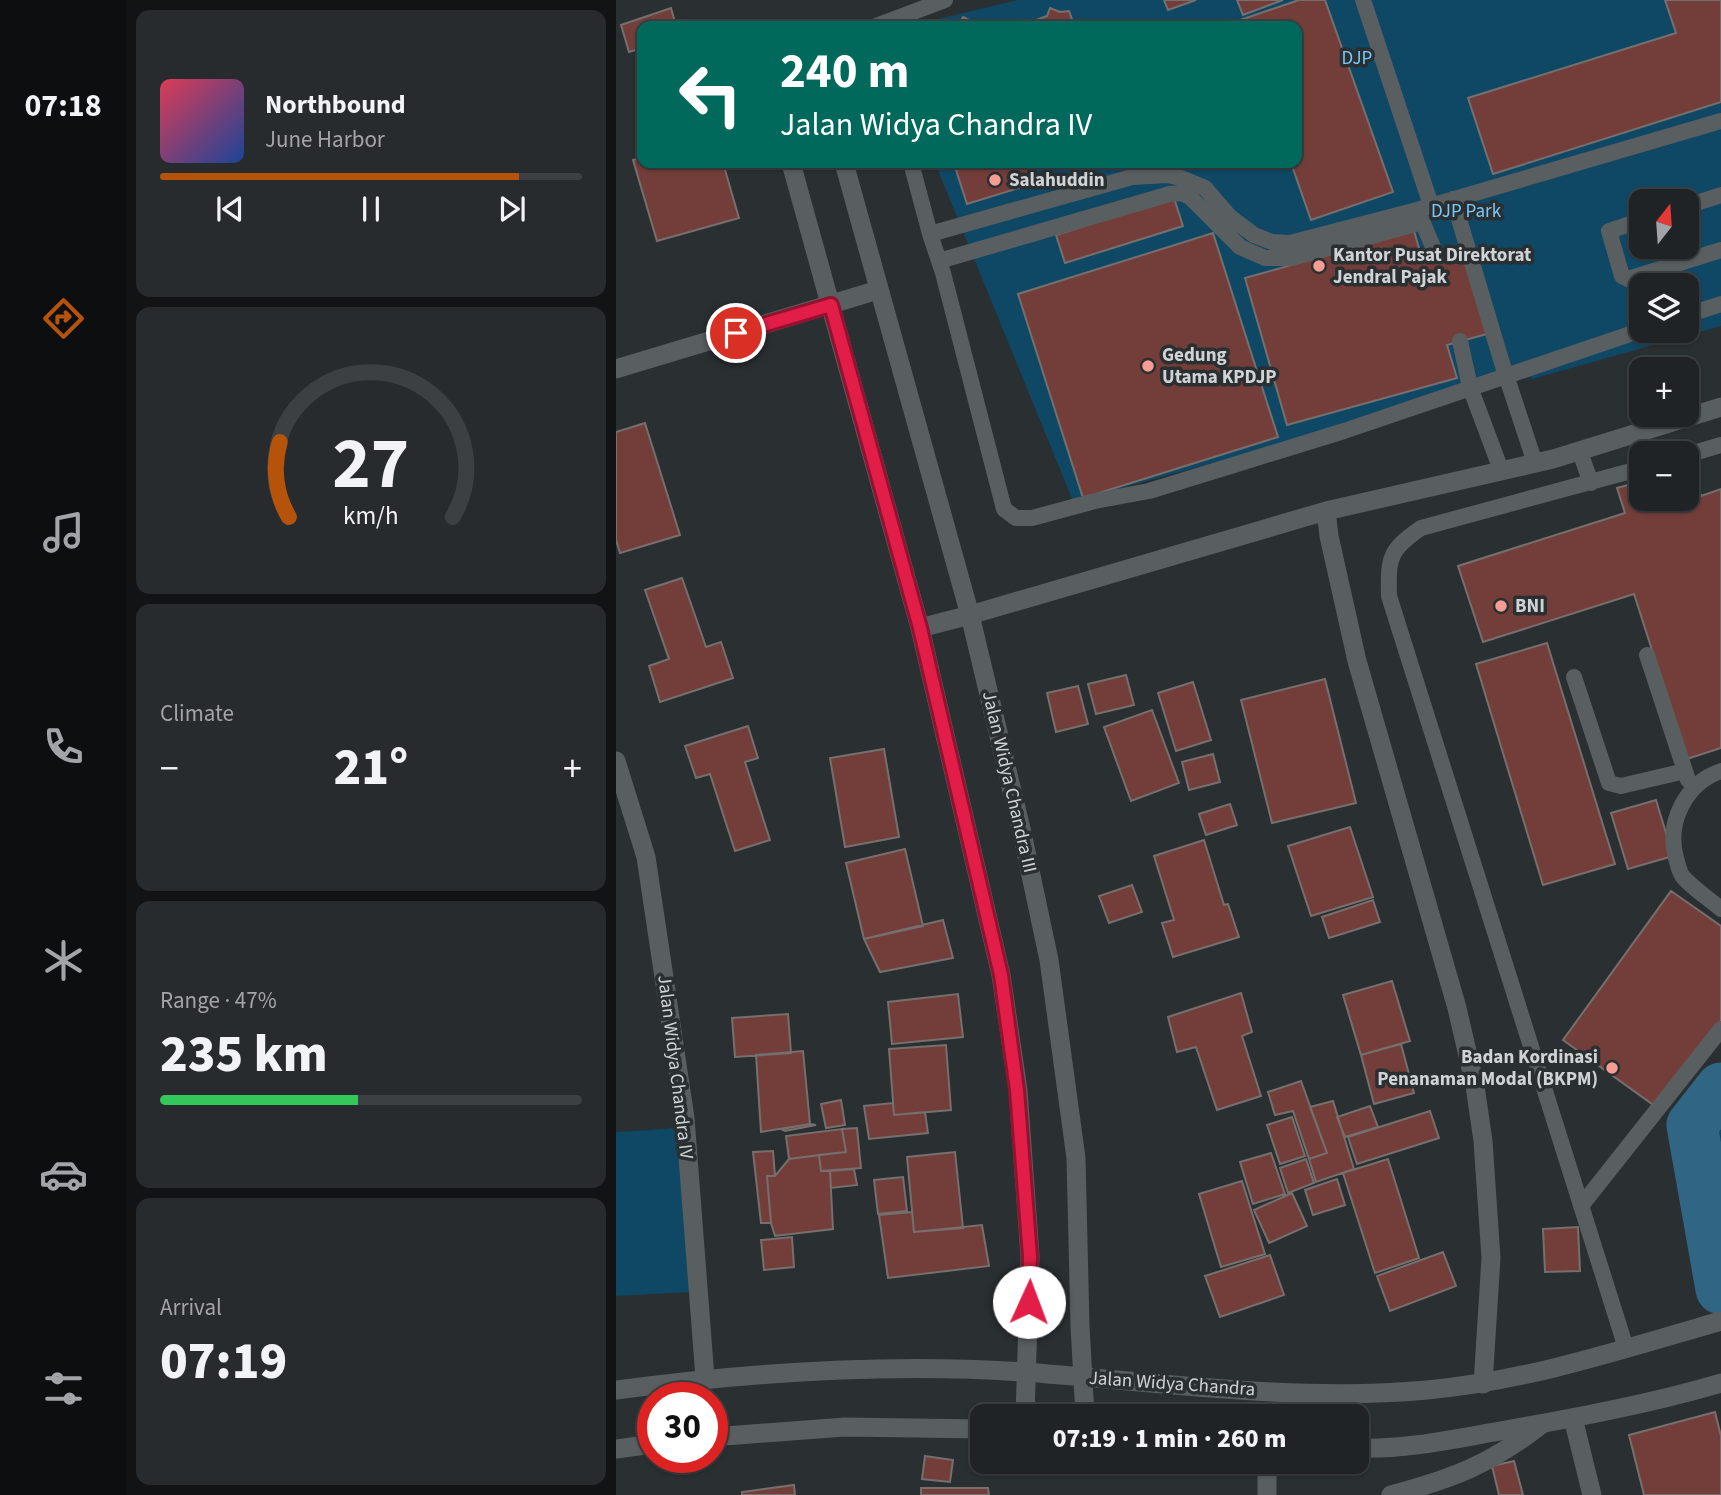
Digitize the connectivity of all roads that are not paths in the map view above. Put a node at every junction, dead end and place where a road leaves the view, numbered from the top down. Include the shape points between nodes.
1 (945, 0) edge
2 (1363, 0) edge
3 (889, 21) edge
4 (1721, 121) edge
5 (792, 168) edge
6 (845, 168) edge
7 (912, 168) edge
8 (1721, 195) edge
9 (1453, 199) junction
10 (1699, 202) edge
11 (1423, 212) junction
12 (1629, 224) edge
13 (930, 234) junction
14 (1721, 250) edge
15 (1436, 254) dead end
16 (1699, 257) edge
17 (1692, 259) edge
18 (939, 261) junction
19 (878, 290) junction
20 (1721, 304) edge
21 (831, 305) junction
22 (1699, 311) edge
23 (1629, 334) edge
24 (1460, 341) dead end
25 (616, 369) edge
26 (1506, 374) junction
27 (1470, 387) junction
28 (1721, 407) edge
29 (1721, 445) edge
30 (1699, 451) edge
31 (1580, 452) junction
32 (1535, 463) junction
33 (1501, 470) junction
34 (1629, 472) edge
35 (1591, 483) junction
36 (1326, 511) junction
37 (971, 615) junction
38 (920, 628) junction
39 (1647, 655) dead end
40 (1574, 677) dead end
41 (616, 761) edge
42 (1685, 771) junction
43 (1721, 771) edge
44 (1691, 789) junction
45 (1721, 909) edge
46 (1721, 1029) edge
47 (1581, 1206) junction
48 (1721, 1321) edge
49 (1626, 1348) junction
50 (1025, 1373) junction
51 (705, 1378) junction
52 (1084, 1379) junction
53 (1721, 1383) edge
54 (1483, 1384) junction
55 (616, 1390) edge
56 (1025, 1404) edge
57 (1085, 1404) edge
58 (1573, 1418) junction
59 (1542, 1424) junction
60 (970, 1429) edge
61 (728, 1436) edge
62 (637, 1446) edge
63 (616, 1449) edge
64 (1369, 1449) edge
65 (1267, 1474) edge
66 (1267, 1495) edge
67 (1391, 1495) edge
68 (1592, 1495) edge

1 - 3 lane
2 - 11 lane
4 - 9 lane
5 - 21 street
6 - 19 street, Jalan Widya Chandra III
7 - 13 lane
8 - 10 lane
9 - 11 lane
9 - 26 lane
11 - 13 lane via 1290,243 1272,242 1254,235 1230,216 1205,188 1167,175 1132,177
11 - 15 lane
11 - 18 lane via 1292,258 1265,258 1240,247 1190,197 1170,194
12 - 17 lane via 1609,231 1622,276 1629,279
13 - 18 lane
14 - 16 lane
18 - 27 lane via 1004,509 1016,518 1149,491
19 - 21 street
19 - 37 street, Jalan Widya Chandra III
20 - 22 lane
21 - 25 street
21 - 38 street
23 - 26 lane
24 - 27 lane
26 - 27 lane
26 - 32 lane
27 - 33 lane
28 - 31 street
29 - 30 lane
31 - 32 street
31 - 35 lane
32 - 33 street
33 - 36 street
34 - 35 lane
35 - 47 lane via 1421,528 1398,543 1388,567 1389,597
36 - 37 street
36 - 54 street via 1357,661 1457,1008 1475,1086 1491,1258
37 - 38 street
37 - 52 street, Jalan Widya Chandra III via 1049,960 1076,1158
38 - 50 street via 1001,975 1014,1064 1030,1256
39 - 42 lane
40 - 42 lane via 1609,783 1621,786
41 - 51 street, Jalan Widya Chandra IV via 646,857 683,1105
42 - 44 lane
43 - 44 lane
44 - 45 lane via 1676,816 1673,848 1682,876
46 - 47 lane
47 - 49 lane
48 - 49 street, Jalan Widya Chandra
49 - 54 street, Jalan Widya Chandra
50 - 51 street, Jalan Widya Chandra via 854,1368
50 - 52 street, Jalan Widya Chandra
50 - 56 street
51 - 55 street, Jalan Widya Chandra
52 - 54 street, Jalan Widya Chandra via 1333,1394
52 - 57 street, Jalan Widya Chandra III
53 - 58 street
58 - 59 street
58 - 68 street
59 - 64 street
59 - 67 street via 1469,1471
60 - 61 street via 845,1427
62 - 63 street
65 - 66 street

